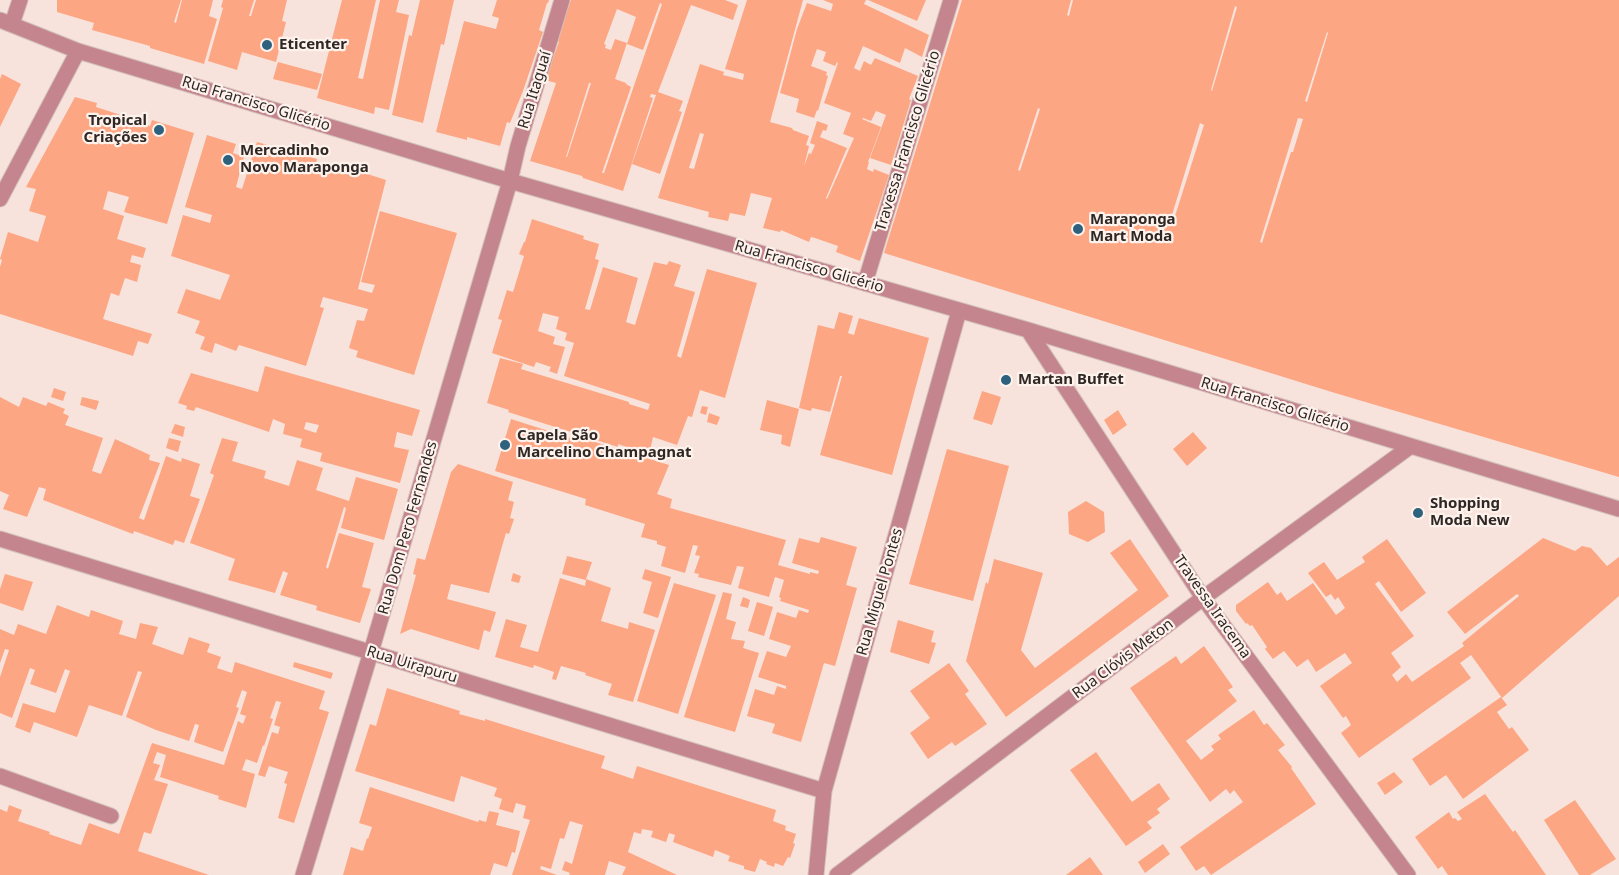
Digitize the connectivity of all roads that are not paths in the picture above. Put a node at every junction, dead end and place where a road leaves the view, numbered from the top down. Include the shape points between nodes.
1 (20, 0) edge
2 (562, 0) edge
3 (951, 0) edge
4 (6, 22) edge
5 (78, 51) junction
6 (510, 181) junction
7 (0, 199) edge
8 (865, 283) junction
9 (959, 311) junction
10 (1028, 330) junction
11 (1411, 446) junction
12 (1619, 509) edge
13 (0, 539) edge
14 (1203, 598) junction
15 (371, 652) junction
16 (0, 776) edge
17 (824, 791) junction
18 (111, 816) dead end
19 (303, 875) edge
20 (816, 875) edge
21 (837, 875) edge
22 (1408, 875) edge

1 - 4 street
2 - 6 street, Rua Itaguaí
3 - 8 street, Travessa Francisco Glicério
4 - 5 street, Rua Francisco Glicério
5 - 6 street, Rua Francisco Glicério
5 - 7 street
6 - 8 street, Rua Francisco Glicério
6 - 15 street, Rua Dom Pero Fernandes
8 - 9 street, Rua Francisco Glicério
9 - 10 street, Rua Francisco Glicério
9 - 17 street, Rua Miguel Pontes
10 - 11 street, Rua Francisco Glicério
10 - 14 street, Travessa Iracema
11 - 12 street, Rua Francisco Glicério
11 - 14 street, Rua Clóvis Meton
13 - 15 street, Rua Uirapuru
14 - 21 street, Rua Clóvis Meton
14 - 22 street, Travessa Iracema
15 - 17 street, Rua Uirapuru
15 - 19 street, Rua Dom Pero Fernandes
16 - 18 street
17 - 20 street, Rua Miguel Pontes

